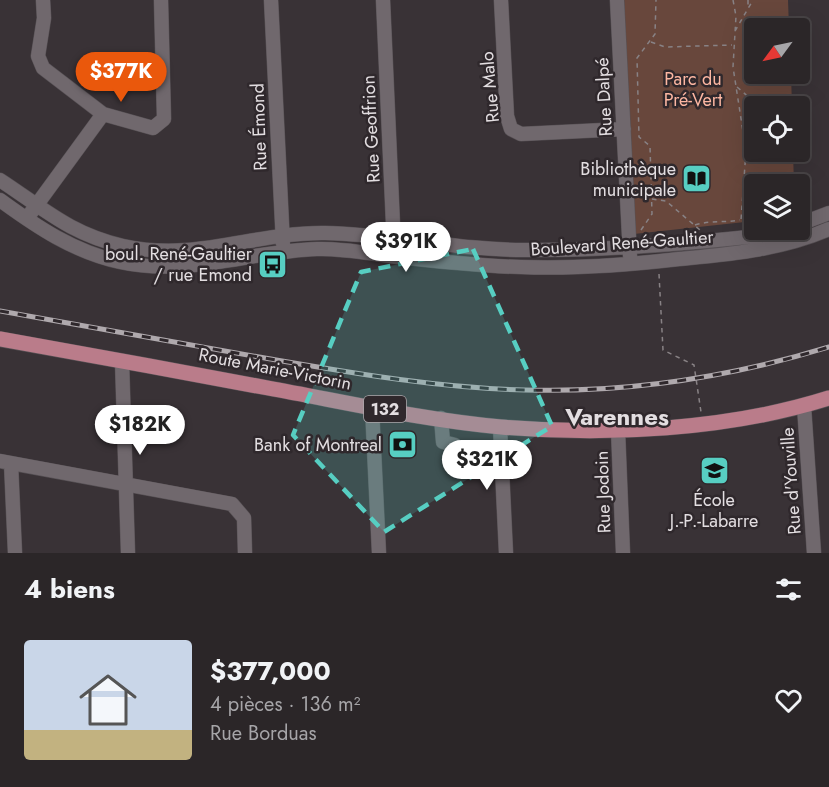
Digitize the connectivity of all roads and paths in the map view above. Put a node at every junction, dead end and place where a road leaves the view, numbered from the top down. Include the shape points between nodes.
1 (43, 0) edge
2 (161, 0) edge
3 (271, 0) edge
4 (383, 0) edge
5 (501, 0) edge
6 (617, 0) edge
7 (656, 0) edge
8 (733, 0) edge
9 (753, 0) edge
10 (747, 1) edge
11 (748, 7) junction
12 (734, 32) junction
13 (650, 42) junction
14 (733, 45) junction
15 (737, 86) junction
16 (750, 96) edge
17 (103, 114) junction
18 (624, 129) junction
19 (744, 132) edge
20 (745, 162) edge
21 (0, 180) edge
22 (651, 199) junction
23 (0, 200) edge
24 (36, 207) junction
25 (829, 213) edge
26 (27, 219) junction
27 (741, 220) junction
28 (744, 220) edge
29 (810, 220) edge
30 (694, 225) junction
31 (829, 229) edge
32 (640, 231) dead end
33 (281, 237) junction
34 (394, 240) junction
35 (770, 240) edge
36 (712, 241) junction
37 (768, 242) junction
38 (630, 248) junction
39 (284, 252) junction
40 (395, 256) junction
41 (658, 261) junction
42 (630, 264) junction
43 (0, 339) edge
44 (122, 361) junction
45 (829, 398) edge
46 (804, 406) junction
47 (372, 408) junction
48 (441, 418) junction
49 (703, 423) junction
50 (500, 427) junction
51 (618, 430) junction
52 (456, 445) dead end
53 (471, 448) dead end
54 (501, 455) junction
55 (6, 462) edge
56 (125, 483) junction
57 (15, 553) edge
58 (128, 553) edge
59 (245, 553) edge
60 (379, 553) edge
61 (506, 553) edge
62 (622, 553) edge
63 (814, 553) edge

1 - 17 street via 38,56 43,68
2 - 17 street via 164,118 153,128
3 - 33 street, Rue Émond
4 - 34 street, Rue Geoffrion
5 - 18 street, Rue Malo via 511,129 522,134
6 - 18 street, Rue Dalpé
7 - 13 path via 657,28
8 - 12 path
9 - 11 path
10 - 11 path
11 - 12 path
12 - 14 path
13 - 14 path via 665,47
13 - 22 path via 637,58 639,137 650,146
14 - 15 path
15 - 16 path
15 - 19 path
17 - 24 street
18 - 38 street, Rue Dalpé
20 - 27 path
21 - 24 street, Boulevard René-Gaultier
22 - 30 path via 666,201
22 - 32 path via 652,214
23 - 26 street, Boulevard René-Gaultier
24 - 26 street
24 - 33 street, Boulevard René-Gaultier via 93,237 158,251 221,248
25 - 29 street
26 - 39 street, Boulevard René-Gaultier via 81,250 155,267 222,263
27 - 28 path
27 - 30 path via 722,223 713,219
30 - 36 path
31 - 37 street, Boulevard René-Gaultier via 801,241
33 - 34 street, Boulevard René-Gaultier via 323,233
33 - 39 street, Rue Émond
34 - 38 street, Boulevard René-Gaultier via 521,250
34 - 40 street, Rue Geoffrion
35 - 37 street, Boulevard René-Gaultier
36 - 37 street, Boulevard René-Gaultier
36 - 38 street, Boulevard René-Gaultier
37 - 41 street, Boulevard René-Gaultier
38 - 42 street, Rue Dalpé
39 - 40 street, Boulevard René-Gaultier via 319,249
40 - 42 street, Boulevard René-Gaultier via 520,267
41 - 42 street, Boulevard René-Gaultier
41 - 49 path via 663,350 694,365
43 - 44 main road, Route Marie-Victorin / 132
44 - 47 main road, Route Marie-Victorin / 132
44 - 56 street
45 - 46 main road, Route Marie-Victorin / 132
46 - 49 main road, Route Marie-Victorin / 132
46 - 63 street, Rue d'Youville
47 - 48 main road, Route Marie-Victorin / 132
47 - 60 street
48 - 50 main road, Route Marie-Victorin / 132
48 - 52 street via 443,442
49 - 51 main road, Route Marie-Victorin / 132
50 - 51 main road, Route Marie-Victorin / 132
50 - 54 street
51 - 62 street, Rue Jodoin
53 - 54 street
54 - 61 street
55 - 56 street
55 - 57 street
56 - 58 street
56 - 59 street via 232,504 244,518

